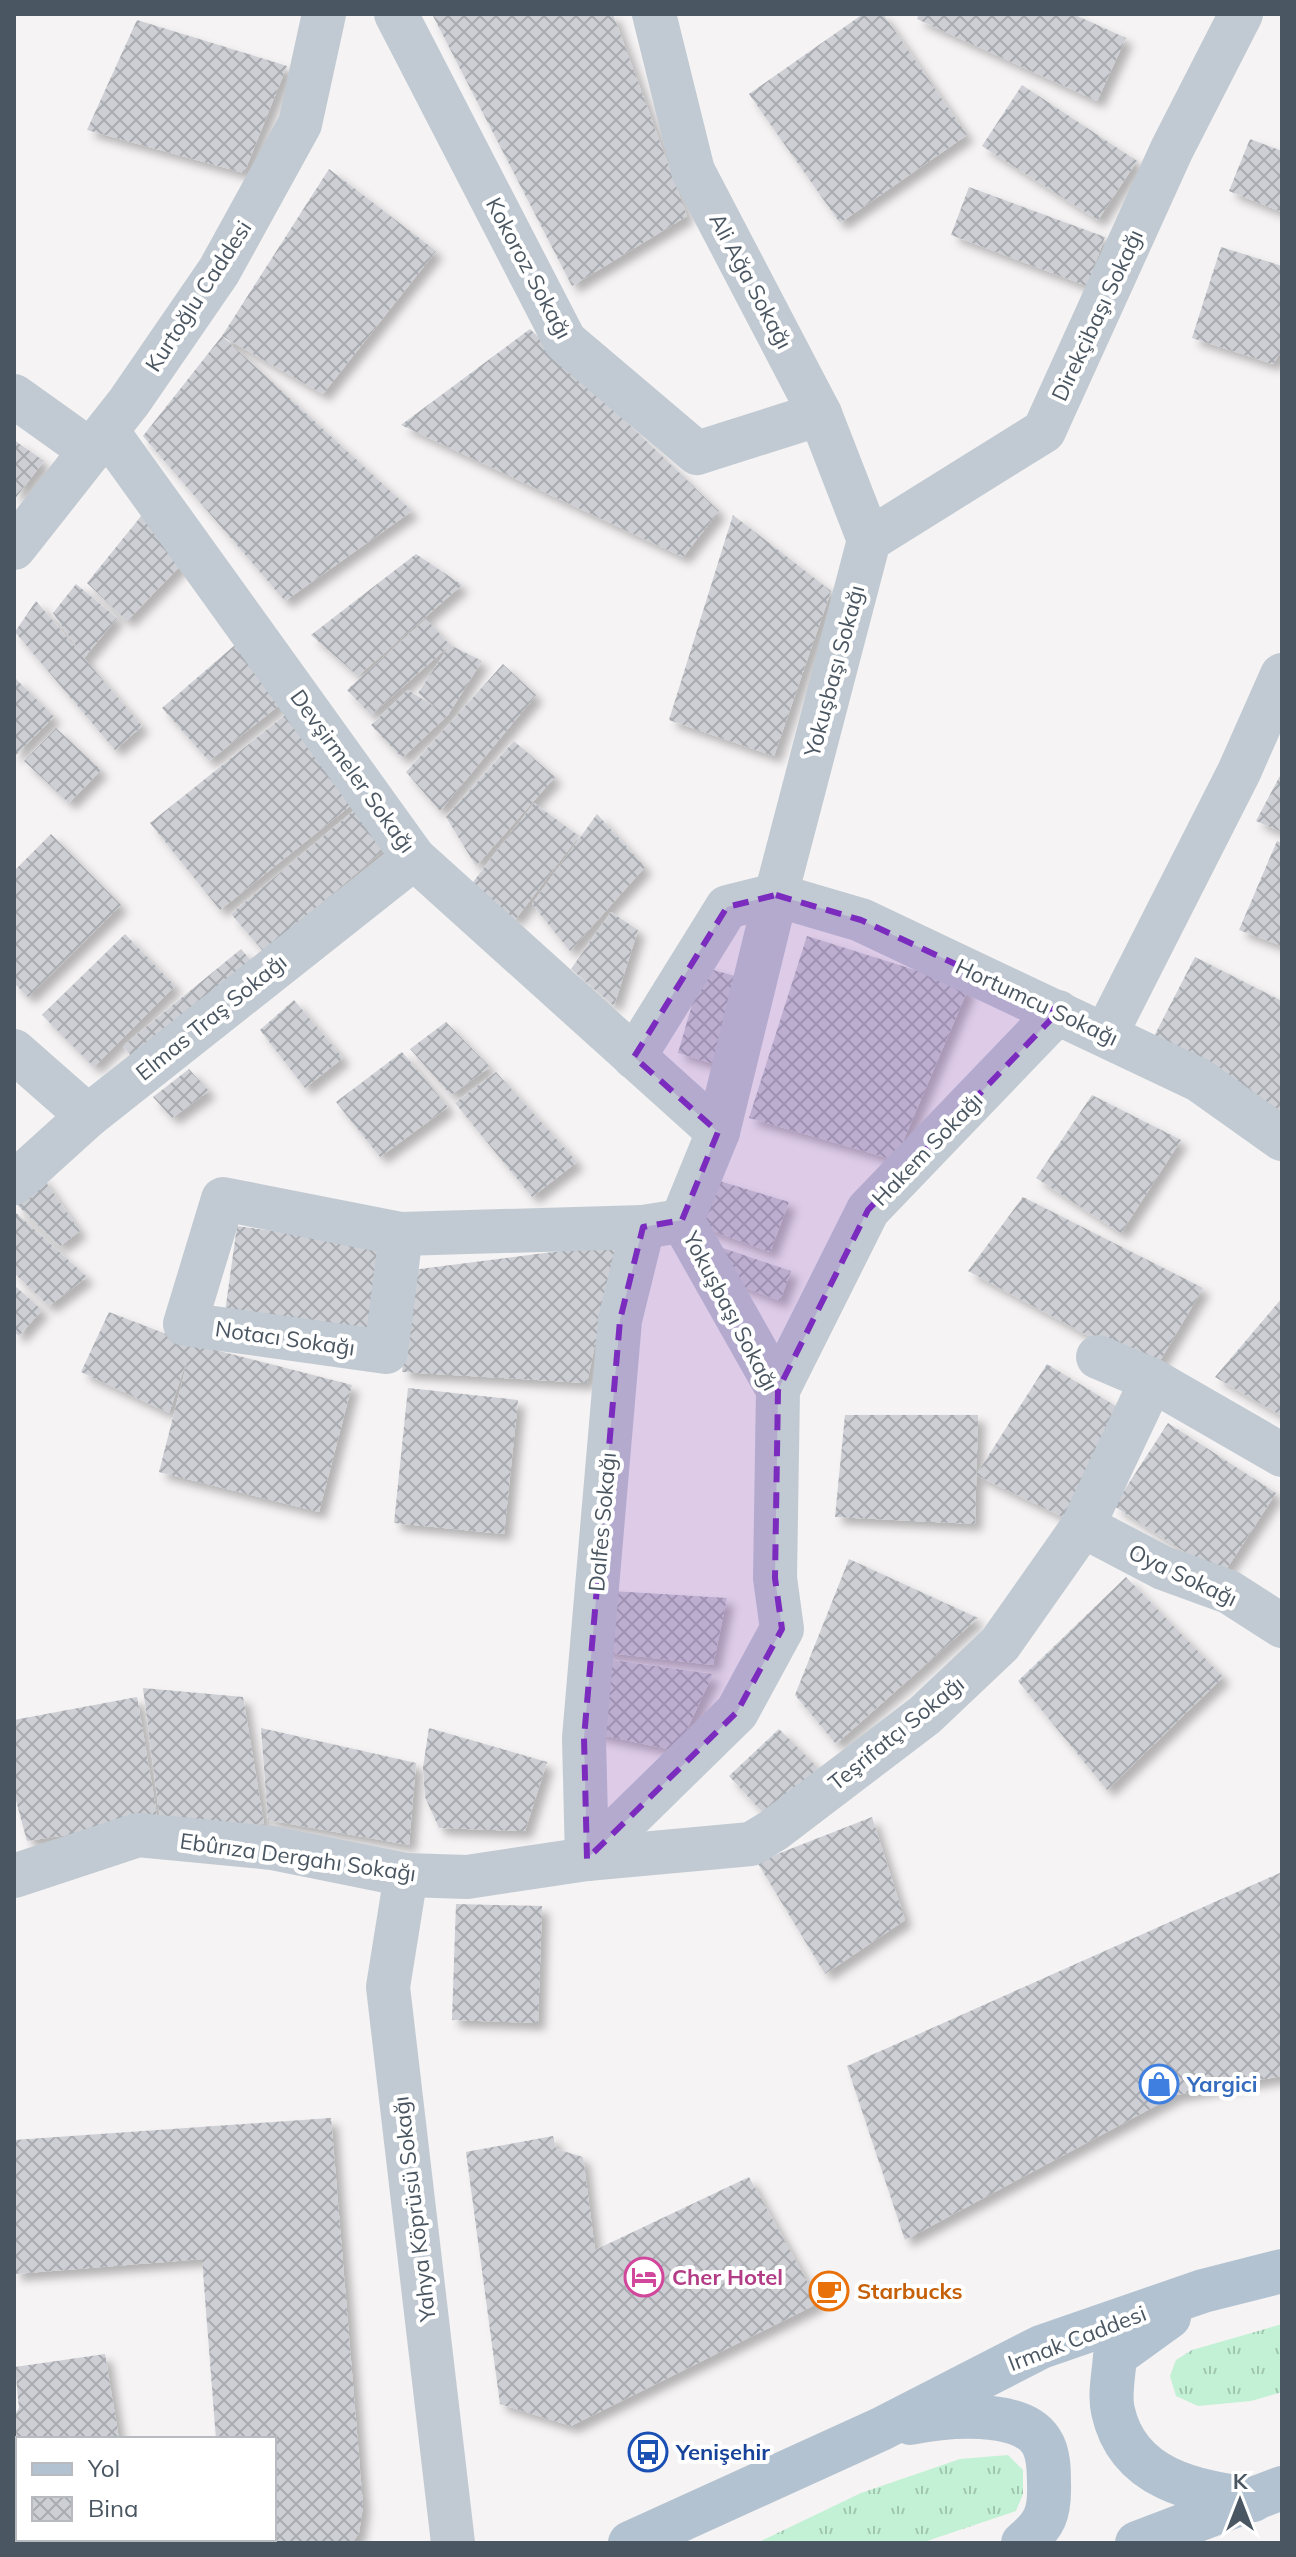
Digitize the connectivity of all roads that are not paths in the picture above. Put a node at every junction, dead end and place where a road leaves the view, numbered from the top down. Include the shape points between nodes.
1 (324, 14) edge
2 (396, 14) edge
3 (654, 14) edge
4 (1241, 14) edge
5 (14, 396) edge
6 (820, 414) junction
7 (99, 441) junction
8 (869, 540) junction
9 (14, 548) edge
10 (1282, 675) edge
11 (414, 858) junction
12 (776, 895) junction
13 (1058, 1012) junction
14 (1106, 1034) junction
15 (14, 1051) edge
16 (634, 1057) junction
17 (88, 1116) junction
18 (718, 1132) junction
19 (1282, 1139) edge
20 (14, 1183) edge
21 (662, 1224) junction
22 (401, 1234) junction
23 (1098, 1357) dead end
24 (1152, 1380) junction
25 (778, 1390) junction
26 (1282, 1455) edge
27 (1083, 1526) junction
28 (1282, 1626) edge
29 (587, 1859) junction
30 (406, 1875) junction
31 (14, 1876) edge
32 (1282, 2271) edge
33 (1203, 2291) junction
34 (881, 2429) junction
35 (1268, 2494) edge
36 (453, 2543) edge
37 (630, 2543) edge
38 (1023, 2543) edge
39 (1137, 2543) edge

1 - 7 street, Kurtoğlu Caddesi via 300,124 219,271
2 - 6 street, Kokoroz Sokağı via 565,341 697,453
3 - 6 street, Ali Ağa Sokağı via 693,171
4 - 8 street, Direkçibaşı Sokağı via 1172,149 1044,431
5 - 7 street, Devşirmeler Sokağı
6 - 8 street, Ali Ağa Sokağı
7 - 9 street, Kurtoğlu Caddesi
7 - 11 street, Devşirmeler Sokağı
8 - 12 street, Yokuşbaşı Sokağı
10 - 14 street via 1239,772
11 - 16 street, Devşirmeler Sokağı
11 - 17 street, Elmas Traş Sokağı
12 - 13 street, Hortumcu Sokağı via 861,920
12 - 16 street via 727,907
12 - 18 street, Yokuşbaşı Sokağı
13 - 14 street, Hortumcu Sokağı
13 - 25 street, Hakem Sokağı via 868,1210
14 - 19 street, Hortumcu Sokağı via 1199,1080
15 - 17 street
16 - 18 street, Devşirmeler Sokağı
17 - 20 street, Elmas Traş Sokağı
18 - 21 street, Yokuşbaşı Sokağı
21 - 22 street, Notacı Sokağı
21 - 25 street, Yokuşbaşı Sokağı
21 - 29 street, Dalfes Sokağı via 620,1320 584,1738
22 - 22 street, Notacı Sokağı via 386,1352 185,1324 223,1199
23 - 24 street
24 - 26 street
24 - 27 street, Teşrifatçı Sokağı
25 - 29 street, Yokuşbaşı Sokağı via 775,1578 782,1629 737,1712
27 - 28 street, Oya Sokağı via 1163,1568 1229,1592
27 - 29 street, Teşrifatçı Sokağı via 1000,1644 925,1715 774,1830 751,1844
29 - 30 street, Ebûrıza Dergahı Sokağı via 467,1877
30 - 31 street, Ebûrıza Dergahı Sokağı via 272,1848 138,1835
30 - 36 street, Yahya Köprüsü Sokağı via 388,1987
32 - 33 main road, Irmak Caddesi
33 - 34 main road, Irmak Caddesi via 1041,2347
33 - 35 main road via 1115,2356 1112,2410 1130,2452 1160,2475 1200,2492
34 - 37 main road
34 - 38 main road via 973,2418 1024,2425 1041,2441 1050,2494 1046,2519
35 - 39 main road

